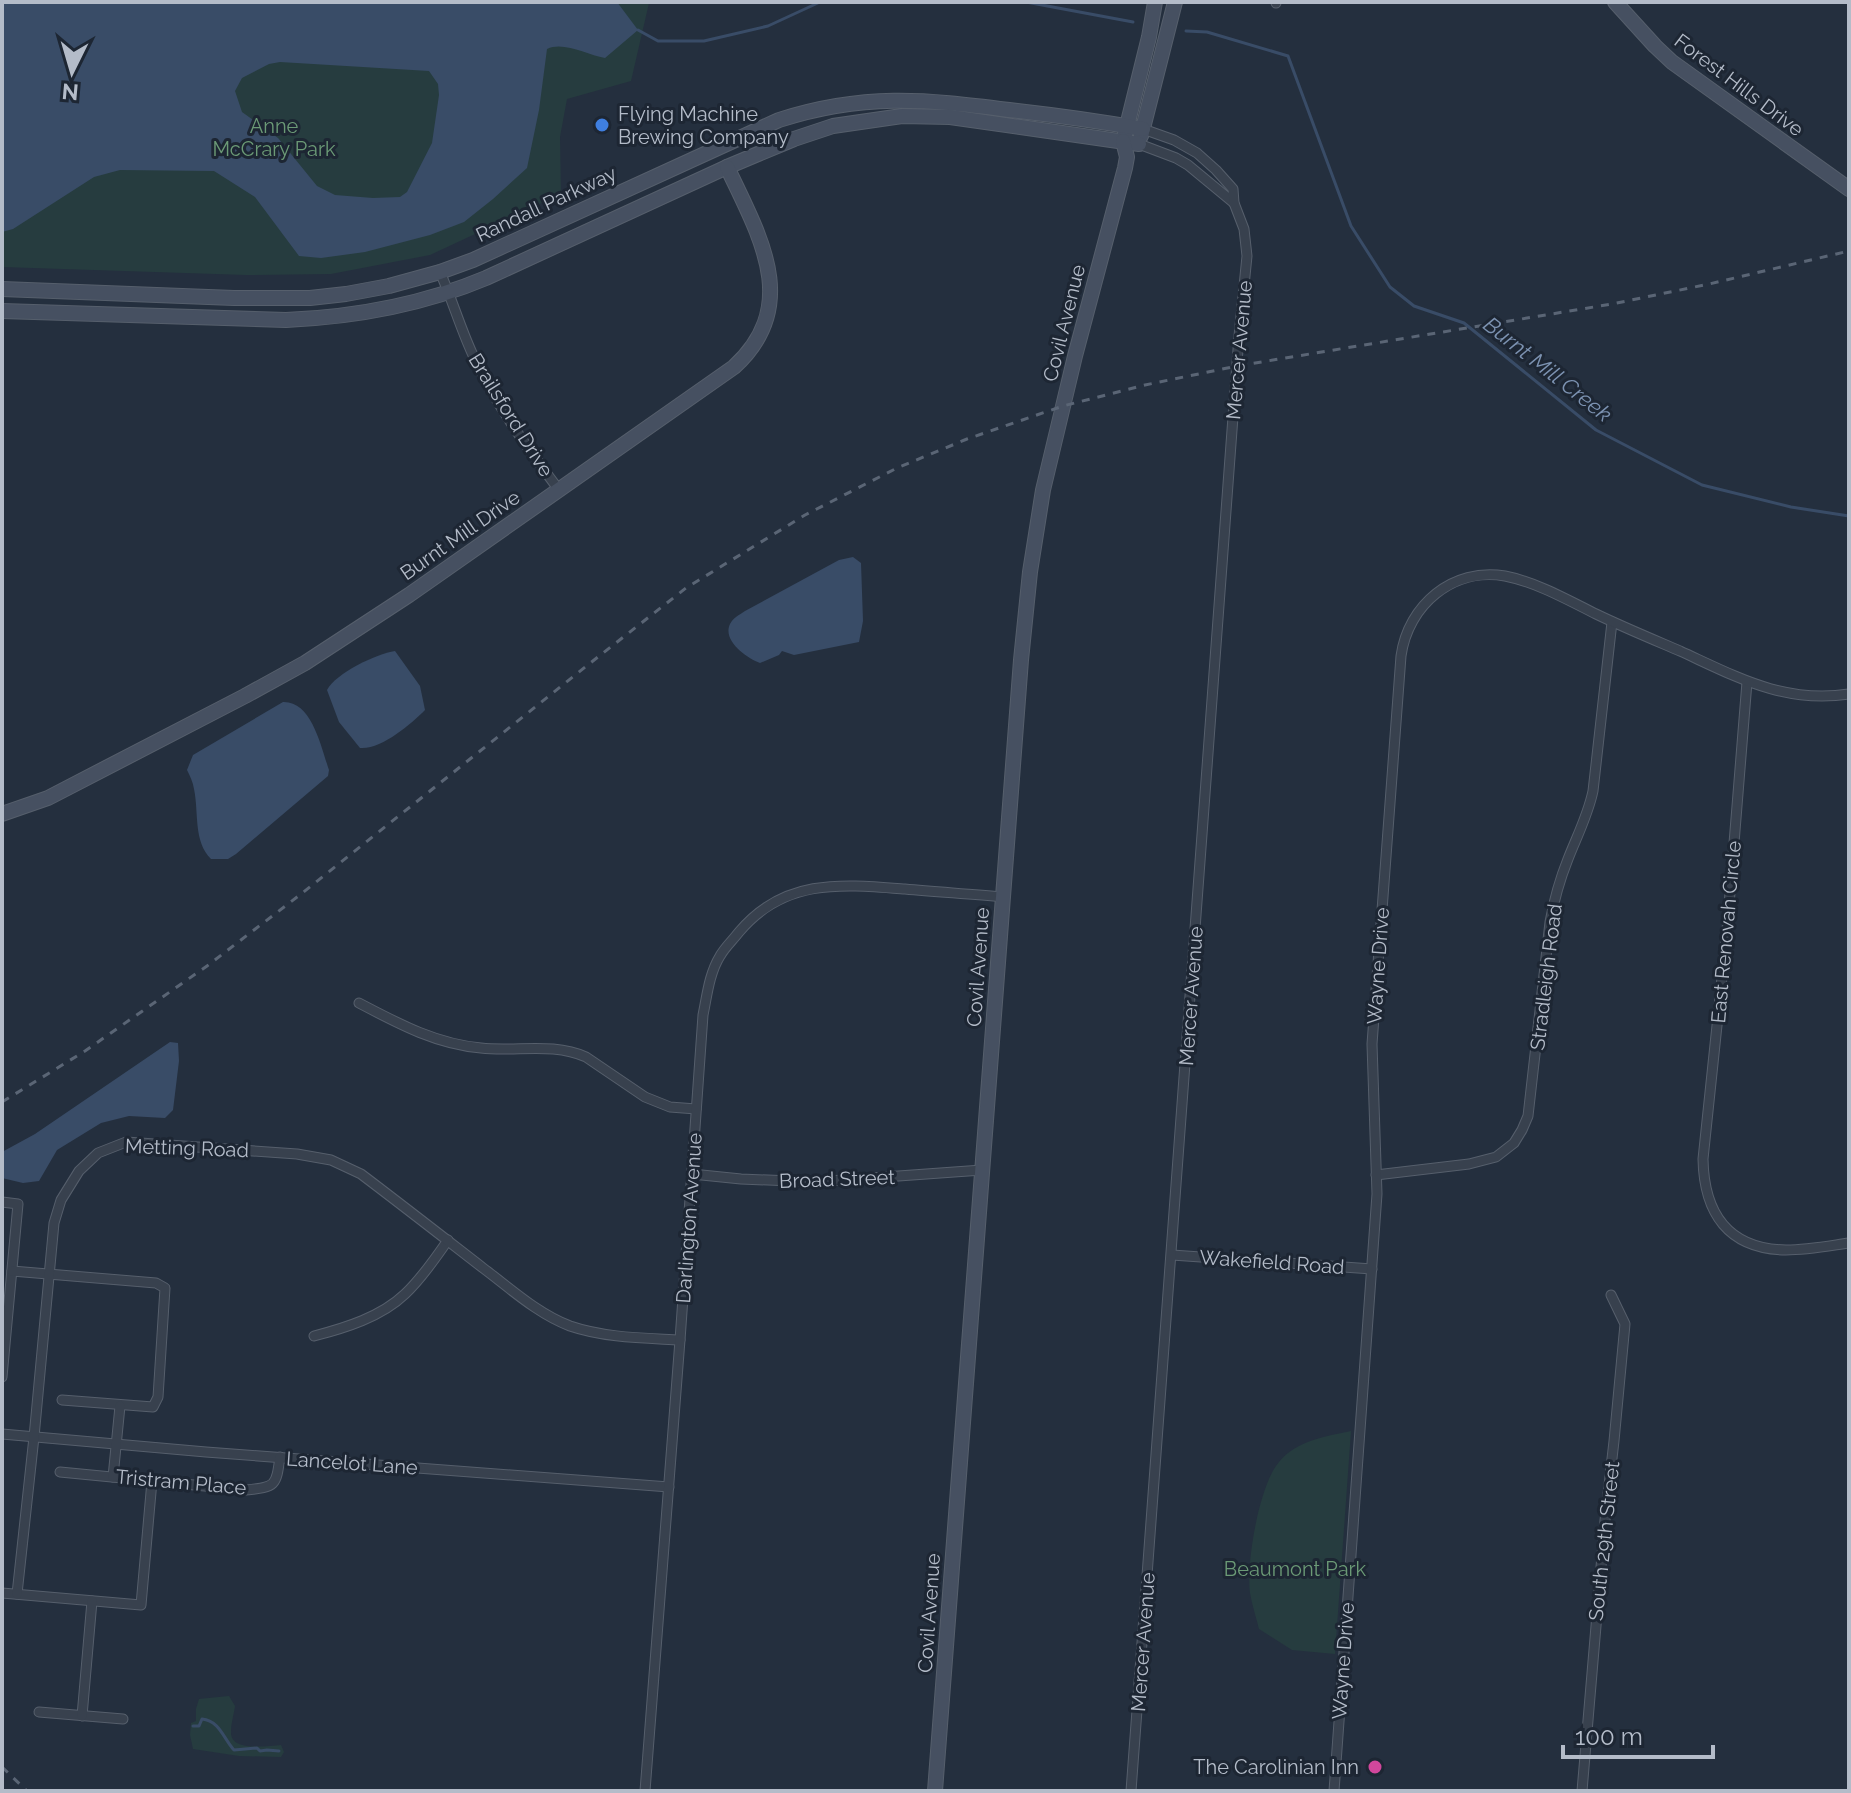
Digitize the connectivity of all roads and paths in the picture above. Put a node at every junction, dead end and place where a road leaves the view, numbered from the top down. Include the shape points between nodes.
1 (1155, 2) edge
2 (1175, 2) edge
3 (1615, 2) edge
4 (1125, 133) junction
5 (1141, 137) junction
6 (719, 147) junction
7 (1127, 157) junction
8 (727, 167) junction
9 (1849, 189) edge
10 (1234, 203) junction
11 (440, 272) junction
12 (2, 289) edge
13 (449, 293) junction
14 (2, 311) edge
15 (559, 490) junction
16 (1612, 622) junction
17 (1747, 682) junction
18 (1849, 694) edge
19 (2, 814) edge
20 (1003, 897) junction
21 (359, 1003) dead end
22 (696, 1109) junction
23 (982, 1170) junction
24 (692, 1174) junction
25 (1376, 1175) junction
26 (2, 1202) edge
27 (448, 1240) junction
28 (1849, 1243) edge
29 (1172, 1255) junction
30 (1372, 1269) junction
31 (12, 1271) junction
32 (49, 1275) junction
33 (1611, 1295) dead end
34 (314, 1336) dead end
35 (680, 1340) junction
36 (4, 1342) edge
37 (2, 1377) edge
38 (62, 1400) dead end
39 (120, 1406) junction
40 (2, 1434) edge
41 (34, 1437) junction
42 (116, 1444) junction
43 (280, 1457) junction
44 (60, 1472) dead end
45 (113, 1477) junction
46 (152, 1481) junction
47 (669, 1487) junction
48 (2, 1593) edge
49 (17, 1594) junction
50 (92, 1601) junction
51 (39, 1712) dead end
52 (82, 1716) junction
53 (123, 1719) dead end
54 (645, 1791) edge
55 (935, 1791) edge
56 (1131, 1791) edge
57 (1334, 1791) edge
58 (1582, 1791) edge

1 - 4 main road
2 - 5 main road
3 - 9 main road, Forest Hills Drive via 1672,62
4 - 5 main road, Randall Parkway
4 - 6 main road, Randall Parkway via 936,101 894,99 815,109
4 - 7 main road, Covil Avenue
4 - 8 main road, Randall Parkway via 902,116 814,131
5 - 7 main road, Covil Avenue
5 - 10 street via 1188,165
5 - 10 street, Mercer Avenue via 1174,140 1207,161 1233,189
6 - 8 street
6 - 11 main road, Randall Parkway
7 - 20 main road, Covil Avenue via 1033,543
8 - 13 main road, Randall Parkway
8 - 15 main road, Burnt Mill Drive via 767,261 768,307 760,337 734,367
10 - 29 street, Mercer Avenue via 1247,256
11 - 12 main road, Randall Parkway via 364,292 295,299
11 - 13 street, Brailsford Drive
13 - 14 main road, Randall Parkway via 378,311 298,320
13 - 15 street, Brailsford Drive via 489,388
15 - 19 main road, Burnt Mill Drive via 305,663 48,798
16 - 17 street, Wayne Drive
16 - 25 street, Stradleigh Road via 1593,791 1553,904 1526,1123 1514,1143 1490,1159
16 - 25 street, Wayne Drive via 1524,581 1484,575 1450,584 1432,597 1404,638 1372,1044
17 - 18 street, Wayne Drive via 1801,696
17 - 28 street, East Renovah Circle via 1704,1181 1720,1222 1748,1242 1785,1250
20 - 22 street, Darlington Avenue via 853,885 821,886 768,904 720,955 710,979
20 - 23 main road, Covil Avenue
21 - 22 street via 448,1043 576,1053 645,1097 670,1107
22 - 24 street, Darlington Avenue
23 - 24 street, Broad Street via 815,1182
23 - 55 main road, Covil Avenue
24 - 35 street, Darlington Avenue
25 - 30 street, Wayne Drive
26 - 31 street via 18,1204
27 - 32 street, Metting Road via 361,1174 331,1160 126,1142 98,1153 61,1200
27 - 34 street via 395,1302 354,1324
27 - 35 street, Metting Road via 529,1303 570,1326
29 - 30 street, Wakefield Road
29 - 56 street, Mercer Avenue
30 - 57 street, Wayne Drive
31 - 32 street
31 - 36 street
32 - 39 street via 165,1288 158,1397 153,1407
32 - 41 street, Metting Road
33 - 58 street, South 29th Street via 1625,1324
35 - 47 street, Darlington Avenue
36 - 37 street
38 - 39 street
39 - 42 street
40 - 41 street, Lancelot Lane
41 - 42 street, Lancelot Lane
41 - 49 street, Metting Road
42 - 43 street, Lancelot Lane
42 - 45 street
43 - 46 street, Tristram Place via 277,1480 263,1488
43 - 47 street, Lancelot Lane
44 - 45 street, Tristram Place
45 - 46 street, Tristram Place
46 - 50 street via 141,1605
47 - 54 street, Darlington Avenue
48 - 49 street
49 - 50 street
50 - 52 street
51 - 52 street
52 - 53 street

